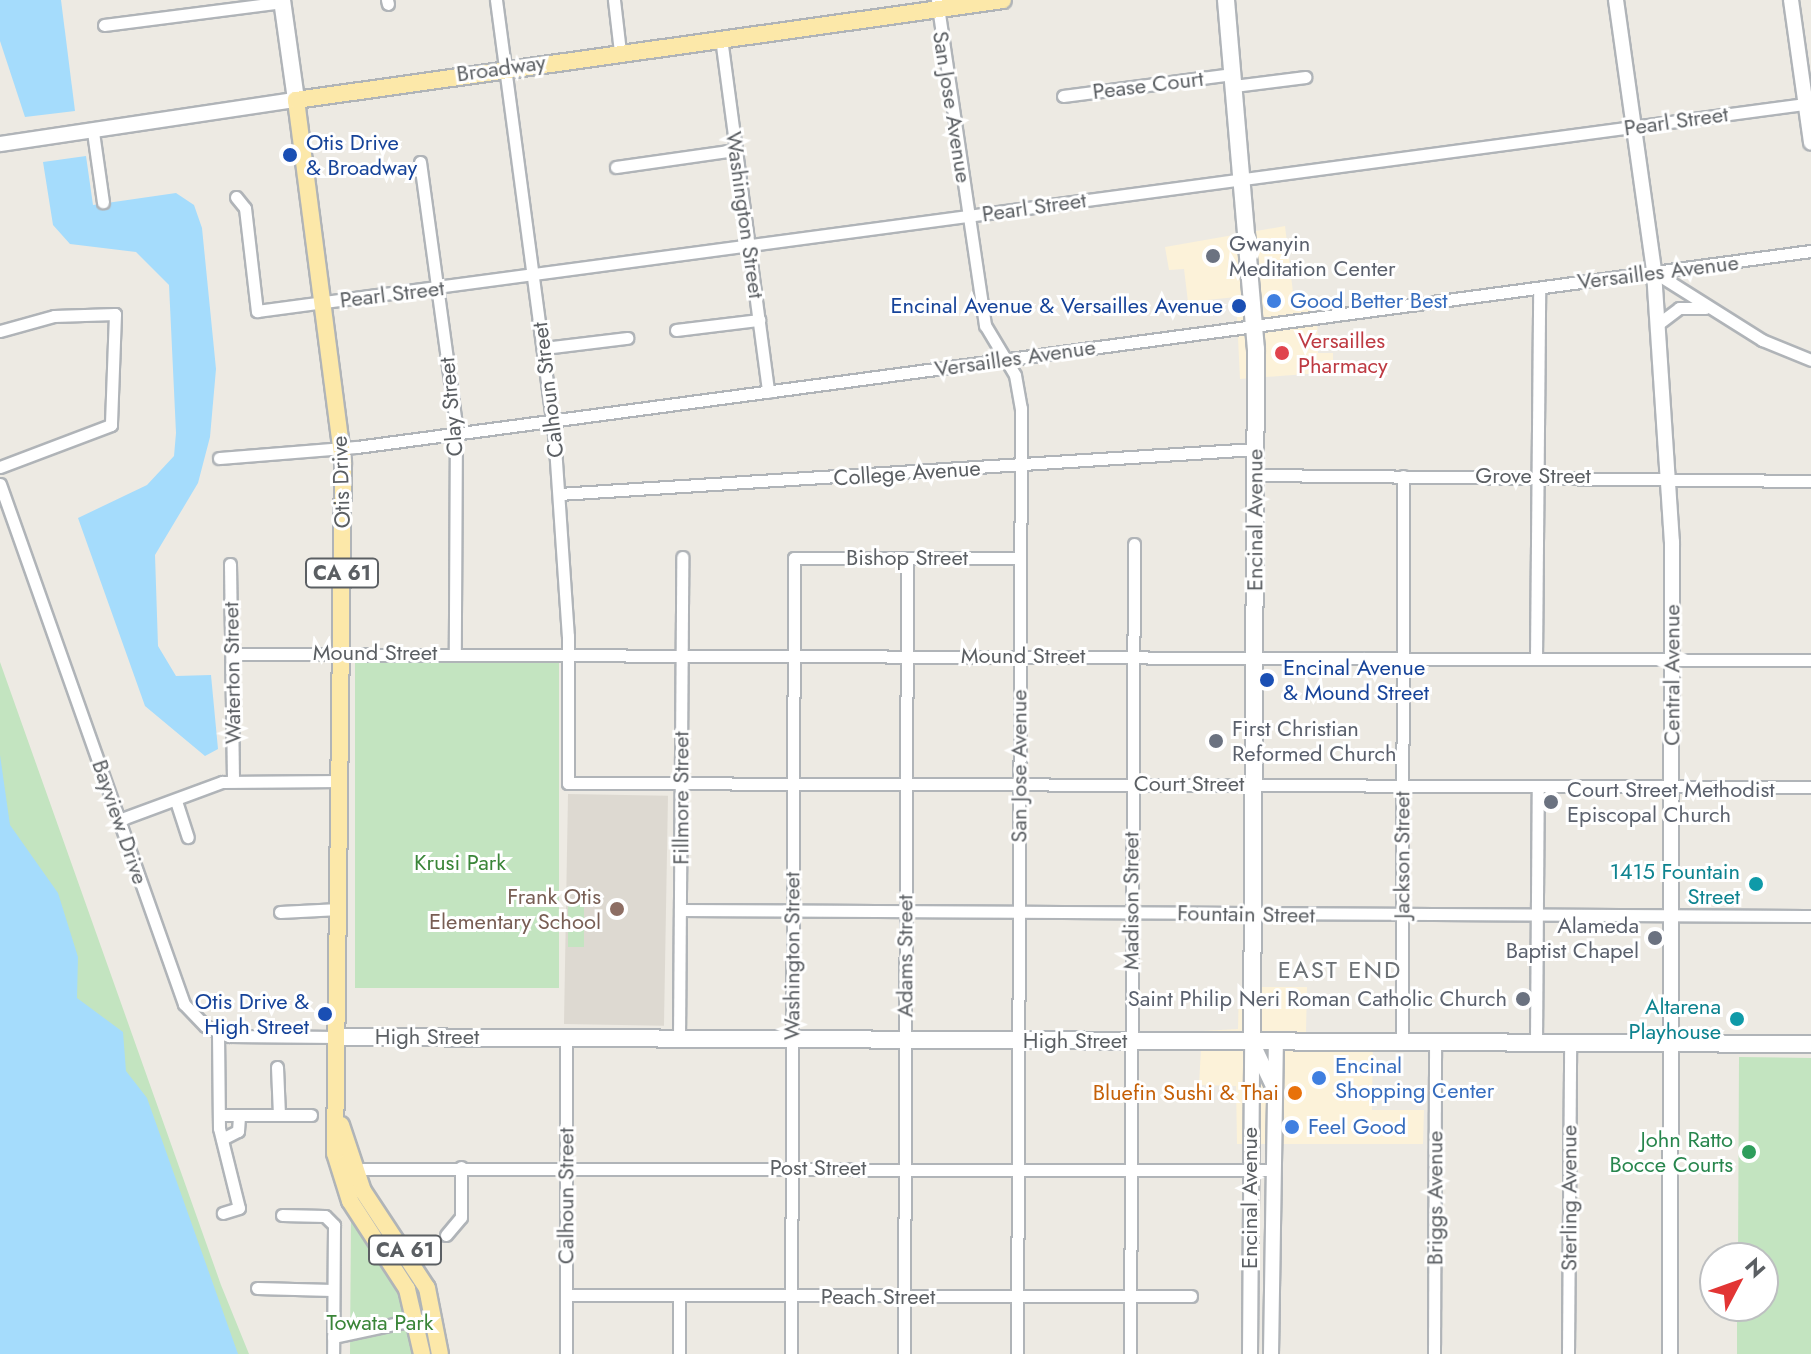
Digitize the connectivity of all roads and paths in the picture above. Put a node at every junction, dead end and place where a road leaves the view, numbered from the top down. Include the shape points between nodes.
1 (496, 0) edge
2 (614, 0) edge
3 (1003, 0) edge
4 (1226, 0) edge
5 (1616, 0) edge
6 (1791, 0) edge
7 (282, 1) edge
8 (937, 4) edge
9 (104, 25) dead end
10 (721, 38) junction
11 (620, 52) junction
12 (505, 67) junction
13 (1305, 77) dead end
14 (1234, 80) junction
15 (1063, 96) dead end
16 (296, 100) junction
17 (1808, 103) edge
18 (1633, 127) junction
19 (93, 132) junction
20 (1811, 143) edge
21 (0, 144) edge
22 (736, 150) junction
23 (420, 162) dead end
24 (616, 167) dead end
25 (1242, 179) junction
26 (236, 197) dead end
27 (103, 202) dead end
28 (969, 216) junction
29 (749, 246) junction
30 (1811, 251) edge
31 (1654, 272) junction
32 (534, 275) junction
33 (438, 288) junction
34 (1539, 288) junction
35 (323, 304) junction
36 (1705, 308) junction
37 (759, 320) junction
38 (1658, 324) junction
39 (1254, 325) junction
40 (676, 330) dead end
41 (0, 331) edge
42 (627, 338) dead end
43 (544, 348) junction
44 (1004, 359) junction
45 (1811, 360) edge
46 (768, 392) junction
47 (553, 421) junction
48 (456, 434) junction
49 (341, 449) junction
50 (1255, 449) junction
51 (219, 458) dead end
52 (1020, 464) junction
53 (0, 467) edge
54 (1255, 475) junction
55 (1403, 476) junction
56 (1537, 476) junction
57 (1668, 479) junction
58 (1811, 481) edge
59 (0, 484) edge
60 (559, 494) junction
61 (1134, 544) dead end
62 (682, 557) dead end
63 (794, 558) joint
64 (907, 558) junction
65 (1019, 558) junction
66 (230, 564) dead end
67 (342, 652) junction
68 (455, 653) junction
69 (568, 653) junction
70 (234, 654) junction
71 (681, 654) junction
72 (793, 654) junction
73 (906, 655) junction
74 (1019, 655) junction
75 (1133, 656) junction
76 (1254, 656) junction
77 (1402, 658) junction
78 (1536, 658) junction
79 (1672, 659) junction
80 (1811, 660) edge
81 (233, 781) junction
82 (341, 781) junction
83 (568, 783) joint
84 (793, 783) junction
85 (906, 783) junction
86 (681, 784) junction
87 (1018, 784) junction
88 (1132, 784) junction
89 (1254, 785) junction
90 (1401, 786) junction
91 (1538, 786) junction
92 (1672, 786) junction
93 (1811, 787) edge
94 (176, 801) junction
95 (119, 820) junction
96 (188, 837) dead end
97 (339, 909) junction
98 (680, 910) junction
99 (793, 911) junction
100 (280, 912) dead end
101 (905, 912) junction
102 (1018, 912) junction
103 (1131, 913) junction
104 (1253, 914) junction
105 (1402, 915) junction
106 (1536, 915) junction
107 (1671, 915) junction
108 (1811, 916) edge
109 (218, 1033) junction
110 (338, 1037) junction
111 (566, 1038) junction
112 (679, 1038) junction
113 (792, 1039) junction
114 (905, 1039) junction
115 (1019, 1041) junction
116 (1131, 1041) junction
117 (1252, 1041) junction
118 (1276, 1041) junction
119 (1402, 1042) junction
120 (1435, 1042) junction
121 (1536, 1042) junction
122 (1570, 1042) junction
123 (1672, 1043) junction
124 (1811, 1044) edge
125 (277, 1067) dead end
126 (1273, 1087) junction
127 (338, 1112) junction
128 (220, 1115) junction
129 (279, 1115) junction
130 (311, 1115) dead end
131 (239, 1116) junction
132 (222, 1139) junction
133 (461, 1167) junction
134 (567, 1167) junction
135 (793, 1168) junction
136 (363, 1169) dead end
137 (904, 1169) junction
138 (1018, 1169) junction
139 (1131, 1170) junction
140 (1250, 1170) junction
141 (1272, 1170) junction
142 (223, 1213) dead end
143 (282, 1215) dead end
144 (446, 1235) dead end
145 (257, 1288) dead end
146 (332, 1290) junction
147 (566, 1295) junction
148 (792, 1296) junction
149 (1191, 1296) dead end
150 (679, 1297) junction
151 (905, 1297) junction
152 (1017, 1297) junction
153 (1130, 1297) junction
154 (1250, 1301) junction
155 (1271, 1301) junction
156 (419, 1319) junction
157 (333, 1337) junction
158 (333, 1354) edge
159 (422, 1354) edge
160 (440, 1354) edge
161 (566, 1354) edge
162 (679, 1354) edge
163 (791, 1354) edge
164 (904, 1354) edge
165 (1017, 1354) edge
166 (1130, 1354) edge
167 (1250, 1354) edge
168 (1271, 1354) edge
169 (1434, 1354) edge
170 (1568, 1354) edge
171 (1670, 1354) edge

1 - 12 street, Calhoun Street
2 - 11 street
3 - 8 main road, Broadway
4 - 14 main road, Encinal Avenue
5 - 18 street, Central Avenue
6 - 17 street
7 - 9 street
7 - 16 main road, Otis Drive
8 - 10 main road, Broadway
8 - 28 street, San Jose Avenue
10 - 11 main road, Broadway
10 - 22 street, Washington Street
11 - 12 main road, Broadway
12 - 16 main road, Broadway
12 - 32 street, Calhoun Street
13 - 14 street, Pease Court
14 - 15 street, Pease Court
14 - 25 main road, Encinal Avenue
16 - 19 street, Broadway
16 - 35 main road, Otis Drive / CA 61
17 - 18 street, Pearl Street
17 - 20 street
18 - 25 street, Pearl Street
18 - 31 street, Central Avenue
19 - 21 street, Broadway
19 - 27 street
22 - 24 street
22 - 29 street, Washington Street
23 - 33 street, Clay Street
25 - 28 street, Pearl Street
25 - 39 main road, Encinal Avenue
26 - 35 street, Pearl Street via 245,208 257,311
28 - 29 street, Pearl Street
28 - 44 street, San Jose Avenue via 985,325
29 - 32 street, Pearl Street
29 - 37 street, Washington Street
30 - 31 street, Versailles Avenue
31 - 34 street, Versailles Avenue
31 - 36 street
31 - 38 street, Central Avenue
32 - 33 street, Pearl Street
32 - 43 street, Calhoun Street
33 - 35 street, Pearl Street
33 - 48 street, Clay Street
34 - 39 street, Versailles Avenue
34 - 56 street
35 - 49 main road, Otis Drive / CA 61
36 - 38 street via 1679,308
36 - 45 street
37 - 40 street
37 - 46 street, Washington Street
38 - 57 street, Central Avenue
39 - 44 street, Versailles Avenue
39 - 50 main road, Encinal Avenue
41 - 53 street via 54,316 115,314 111,425
42 - 43 street
43 - 47 street, Calhoun Street
44 - 46 street, Versailles Avenue
44 - 52 street, San Jose Avenue via 1020,390
46 - 47 street, Versailles Avenue
47 - 48 street, Versailles Avenue
47 - 60 street, Calhoun Street
48 - 49 street, Versailles Avenue
48 - 68 street, Clay Street
49 - 51 street, Versailles Avenue
49 - 67 main road, Otis Drive / CA 61
50 - 52 street, College Avenue
50 - 54 main road, Encinal Avenue
52 - 60 street, College Avenue
52 - 65 street, San Jose Avenue
54 - 55 street, Grove Street
54 - 76 main road, Encinal Avenue
55 - 56 street, Grove Street
55 - 77 street, Jackson Street
56 - 57 street, Grove Street
56 - 78 street
57 - 58 street, Grove Street
57 - 79 street, Central Avenue
59 - 95 street, Bayview Drive
60 - 69 street, Calhoun Street
61 - 75 street, Madison Street
62 - 71 street, Fillmore Street
63 - 64 street, Bishop Street
63 - 72 street, Washington Street
64 - 65 street, Bishop Street
64 - 73 street, Adams Street
65 - 74 street, San Jose Avenue
66 - 70 street, Waterton Street
67 - 68 street, Mound Street
67 - 70 street, Mound Street
67 - 82 main road, Otis Drive / CA 61
68 - 69 street, Mound Street
69 - 71 street, Mound Street
69 - 83 street, Calhoun Street
70 - 81 street, Waterton Street
71 - 72 street, Mound Street
71 - 86 street, Fillmore Street
72 - 73 street, Mound Street
72 - 84 street, Washington Street
73 - 74 street, Mound Street
73 - 85 street, Adams Street
74 - 75 street, Mound Street
74 - 87 street, San Jose Avenue
75 - 76 street, Mound Street
75 - 88 street, Madison Street
76 - 77 street, Mound Street
76 - 89 main road, Encinal Avenue
77 - 78 street, Mound Street
77 - 90 street, Jackson Street
78 - 79 street, Mound Street
79 - 80 street, Mound Street
79 - 92 street, Central Avenue
81 - 82 street
81 - 94 street
82 - 97 main road, Otis Drive / CA 61
83 - 86 street, Court Street
84 - 85 street, Court Street
84 - 86 street, Court Street
84 - 99 street, Washington Street
85 - 87 street, Court Street
85 - 101 street, Adams Street
86 - 98 street, Fillmore Street
87 - 88 street, Court Street
87 - 102 street, San Jose Avenue
88 - 89 street, Court Street
88 - 103 street, Madison Street
89 - 90 street, Court Street
89 - 104 main road, Encinal Avenue
90 - 91 street, Court Street
90 - 105 street, Jackson Street
91 - 92 street, Court Street
91 - 106 street
92 - 93 street, Court Street
92 - 107 street, Central Avenue
94 - 95 street
94 - 96 street
95 - 109 street, Bayview Drive via 184,1004
97 - 100 street
97 - 110 main road, Otis Drive / CA 61
98 - 99 street, Fountain Street
98 - 112 street, Fillmore Street
99 - 101 street, Fountain Street
99 - 113 street, Washington Street
101 - 102 street, Fountain Street
101 - 114 street, Adams Street
102 - 103 street, Fountain Street
102 - 115 street, San Jose Avenue
103 - 104 street, Fountain Street
103 - 116 street, Madison Street
104 - 105 street, Fountain Street
104 - 117 main road, Encinal Avenue
105 - 106 street, Fountain Street
105 - 119 street, Jackson Street
106 - 107 street, Fountain Street
106 - 121 street
107 - 108 street, Fountain Street
107 - 123 street, Central Avenue
109 - 110 street
109 - 128 street
110 - 111 main road, High Street
110 - 127 main road, Otis Drive / CA 61
111 - 112 main road, High Street
111 - 134 street, Calhoun Street
112 - 113 main road, High Street
113 - 114 main road, High Street
113 - 135 street, Washington Street
114 - 115 main road, High Street
114 - 137 street, Adams Street
115 - 116 main road, High Street
115 - 138 street, San Jose Avenue
116 - 117 main road, High Street
116 - 139 street, Madison Street
117 - 118 main road, High Street
117 - 126 street, Encinal Avenue
117 - 140 street, Encinal Avenue
118 - 119 main road, High Street
118 - 126 street, Encinal Avenue
119 - 120 main road, High Street
120 - 121 main road, High Street
120 - 169 street, Briggs Avenue
121 - 122 main road, High Street
122 - 123 main road, High Street
122 - 170 street, Sterling Avenue
123 - 124 main road, High Street
123 - 171 street, Central Avenue
125 - 129 street
126 - 141 street, Encinal Avenue
127 - 156 main road, Otis Drive / CA 61 via 335,1153 346,1192
127 - 160 main road, Otis Drive / CA 61 via 354,1173 427,1288
128 - 131 street
128 - 132 street
129 - 130 street
129 - 131 street
131 - 132 street via 238,1131
132 - 142 street via 239,1208
133 - 134 street, Post Street
133 - 136 street, Post Street
133 - 144 street via 461,1217
134 - 135 street, Post Street
134 - 147 street, Calhoun Street
135 - 137 street, Post Street
135 - 148 street, Washington Street
137 - 138 street, Post Street
137 - 151 street, Adams Street
138 - 139 street, Post Street
138 - 152 street, San Jose Avenue
139 - 140 street, Post Street
139 - 153 street, Madison Street
140 - 141 street, Post Street
140 - 154 street, Encinal Avenue
141 - 155 street, Encinal Avenue
143 - 146 street via 325,1216 334,1225
145 - 146 street
146 - 157 street
147 - 150 street, Peach Street
147 - 161 street, Calhoun Street
148 - 150 street, Peach Street
148 - 151 street, Peach Street
148 - 163 street, Washington Street
149 - 153 street, Peach Street
150 - 162 street
151 - 152 street, Peach Street
151 - 164 street, Adams Street
152 - 153 street, Peach Street
152 - 165 street, San Jose Avenue
153 - 166 street, Madison Street
154 - 155 street
154 - 167 street, Encinal Avenue
155 - 168 street, Encinal Avenue
156 - 157 street
156 - 159 main road, Otis Drive / CA 61
157 - 158 street

